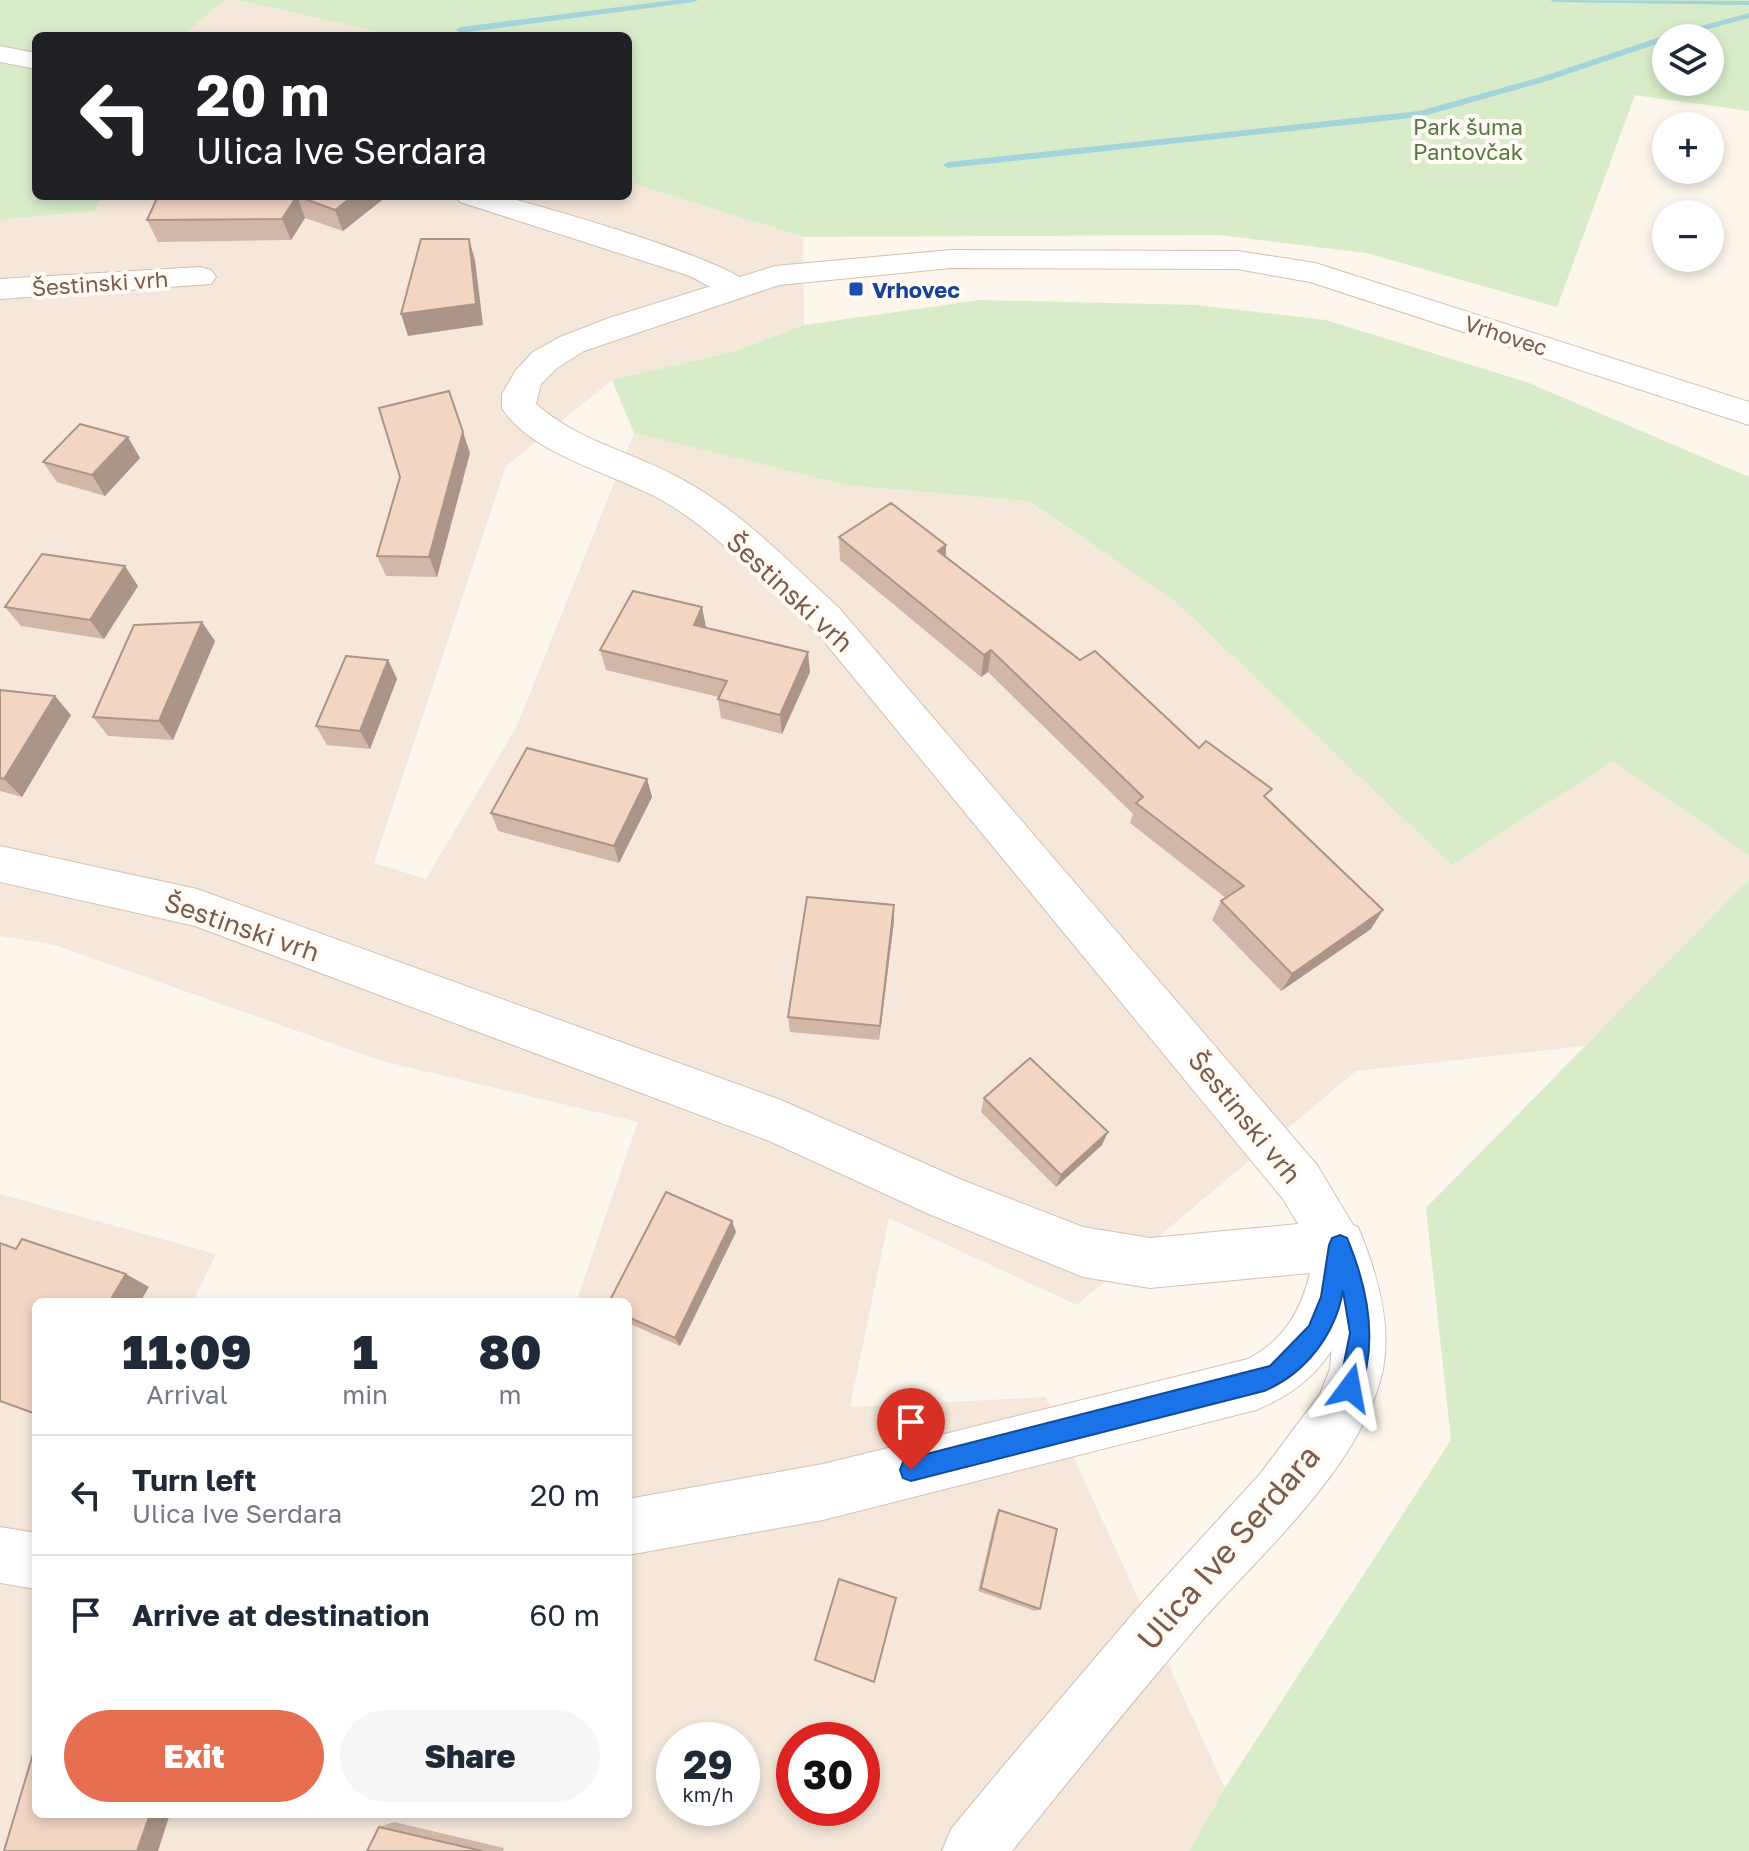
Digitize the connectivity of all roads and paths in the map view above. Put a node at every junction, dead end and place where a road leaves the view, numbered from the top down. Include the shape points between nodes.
1 (0, 54) edge
2 (32, 60) edge
3 (484, 200) edge
4 (200, 277) dead end
5 (736, 287) junction
6 (0, 289) edge
7 (1749, 414) edge
8 (0, 864) edge
9 (1340, 1245) junction
10 (632, 1526) edge
11 (0, 1555) edge
12 (32, 1560) edge
13 (973, 1851) edge

1 - 2 street
3 - 5 street via 701,269
4 - 6 street, Šestinski vrh
5 - 7 street, Vrhovec via 811,270 951,259 1275,264
5 - 9 street, Šestinski vrh via 572,344 528,378 519,394 519,408 552,435 673,490 750,549 826,618 1300,1182
8 - 9 street, Šestinski vrh via 197,908 781,1123 1083,1252 1150,1263
9 - 10 street via 1331,1297 1317,1333 1278,1374 1256,1384 823,1492
9 - 13 street, Ulica Ive Serdara via 1361,1333 1350,1388 1322,1442 1112,1679
11 - 12 street

